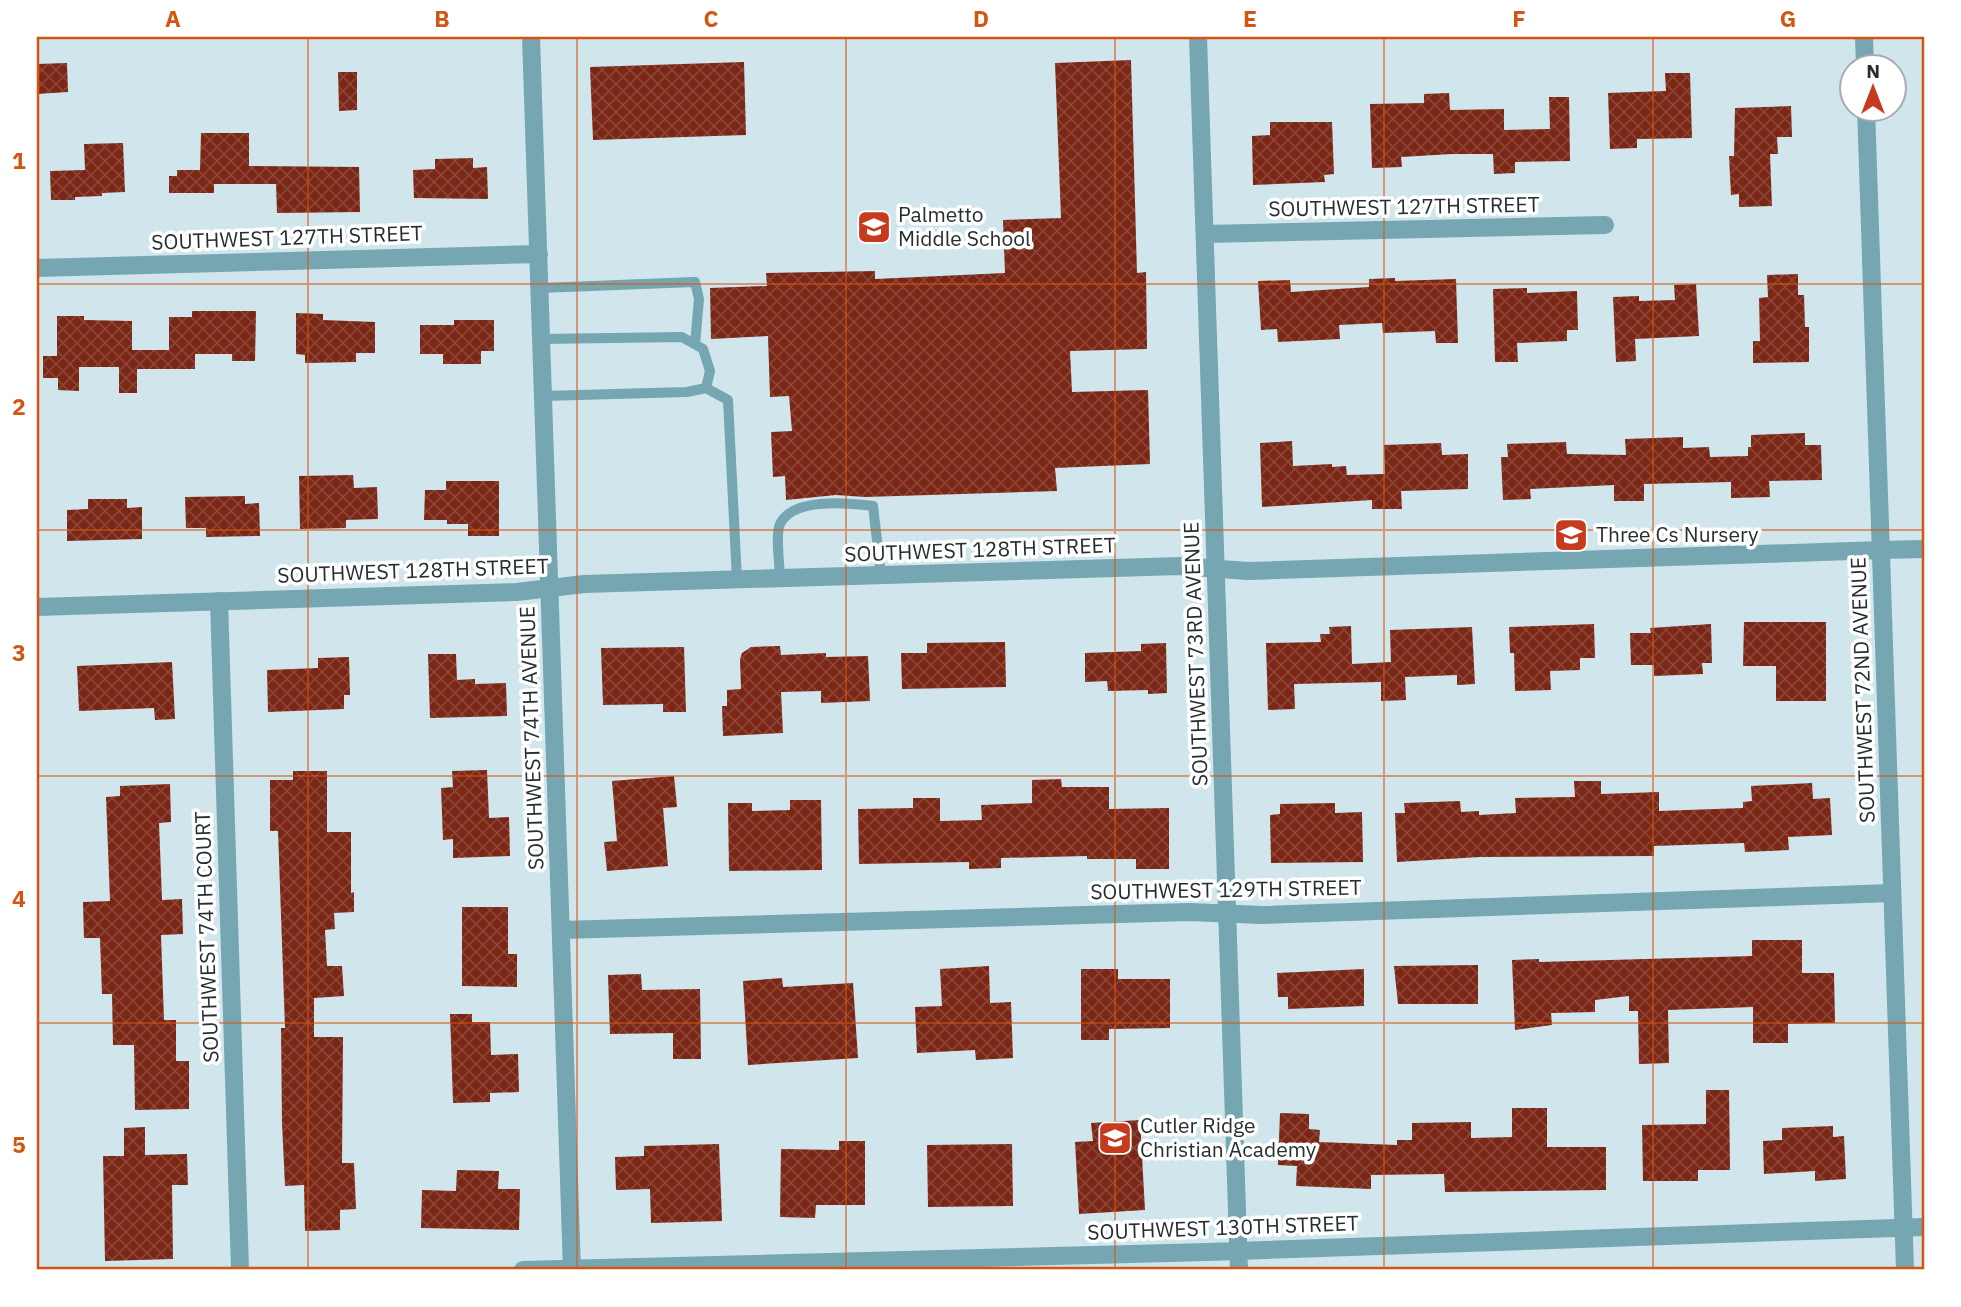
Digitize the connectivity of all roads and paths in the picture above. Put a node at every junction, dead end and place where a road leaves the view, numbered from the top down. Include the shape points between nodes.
1 (531, 37) edge
2 (1198, 37) edge
3 (1867, 122) edge
4 (1605, 225) dead end
5 (1205, 234) junction
6 (538, 254) junction
7 (37, 268) edge
8 (540, 288) junction
9 (541, 339) junction
10 (695, 344) junction
11 (706, 388) junction
12 (543, 396) junction
13 (1924, 549) edge
14 (1882, 550) junction
15 (1216, 569) junction
16 (881, 575) junction
17 (780, 579) junction
18 (737, 580) junction
19 (550, 588) junction
20 (219, 601) junction
21 (37, 607) edge
22 (1892, 893) junction
23 (1228, 914) junction
24 (561, 930) junction
25 (1924, 1227) edge
26 (1903, 1228) junction
27 (1238, 1250) junction
28 (240, 1270) edge
29 (523, 1270) edge
30 (572, 1270) edge
31 (1239, 1270) edge
32 (1905, 1270) edge

1 - 6 street, SOUTHWEST 74TH AVENUE
2 - 5 street, SOUTHWEST 73RD AVENUE
3 - 14 street, SOUTHWEST 72ND AVENUE
4 - 5 street, SOUTHWEST 127TH STREET
5 - 15 street, SOUTHWEST 73RD AVENUE
6 - 7 street, SOUTHWEST 127TH STREET
6 - 8 street, SOUTHWEST 74TH AVENUE
8 - 9 street, SOUTHWEST 74TH AVENUE
8 - 10 lane via 695,282 699,299
9 - 10 lane via 682,337
9 - 12 street, SOUTHWEST 74TH AVENUE
10 - 11 lane via 703,349 710,371
11 - 12 lane
11 - 18 lane via 728,400
12 - 19 street, SOUTHWEST 74TH AVENUE
13 - 14 street, SOUTHWEST 128TH STREET
14 - 15 street, SOUTHWEST 128TH STREET
14 - 22 street, SOUTHWEST 72ND AVENUE
15 - 16 street, SOUTHWEST 128TH STREET via 1180,566
15 - 23 street, SOUTHWEST 73RD AVENUE
16 - 17 street, SOUTHWEST 128TH STREET
16 - 17 lane via 873,506 849,503 808,505 786,515 779,526
17 - 18 street, SOUTHWEST 128TH STREET
18 - 19 street, SOUTHWEST 128TH STREET
19 - 20 street, SOUTHWEST 128TH STREET
19 - 24 street, SOUTHWEST 74TH AVENUE
20 - 21 street, SOUTHWEST 128TH STREET
20 - 28 street, SOUTHWEST 74TH COURT
22 - 23 street, SOUTHWEST 129TH STREET
22 - 26 street, SOUTHWEST 72ND AVENUE
23 - 24 street, SOUTHWEST 129TH STREET
23 - 27 street, SOUTHWEST 73RD AVENUE
24 - 30 street, SOUTHWEST 74TH AVENUE
25 - 26 street, SOUTHWEST 130TH STREET
26 - 27 street, SOUTHWEST 130TH STREET
26 - 32 street, SOUTHWEST 72ND AVENUE
27 - 30 street, SOUTHWEST 130TH STREET
27 - 31 street, SOUTHWEST 73RD AVENUE
29 - 30 street, SOUTHWEST 130TH STREET

